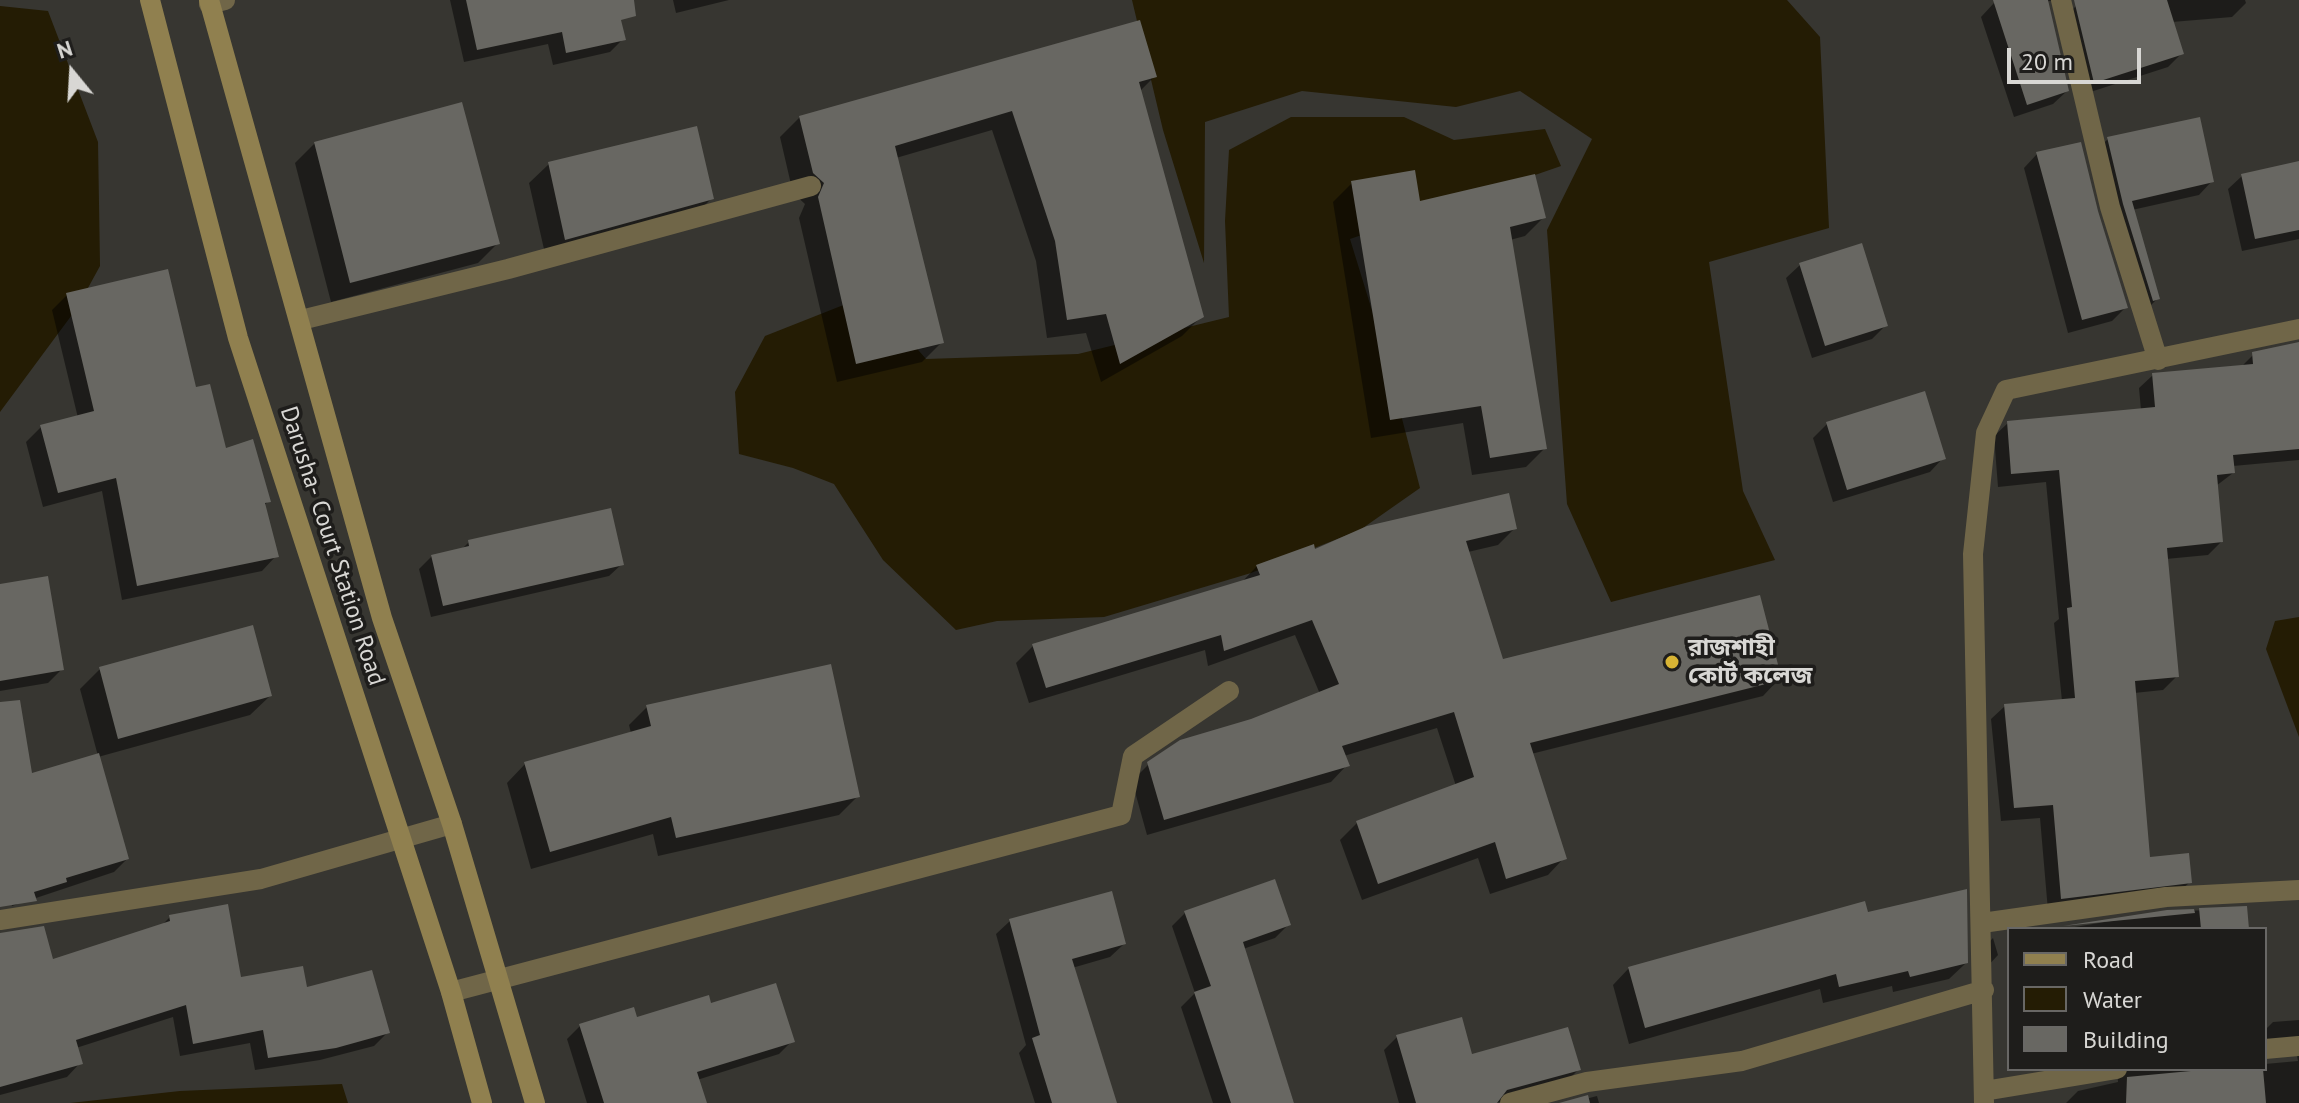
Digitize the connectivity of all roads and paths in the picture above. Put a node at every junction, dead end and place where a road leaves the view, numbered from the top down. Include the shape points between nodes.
1 (150, 0) edge
2 (2061, 0) edge
3 (214, 1) edge
4 (811, 186) dead end
5 (301, 320) junction
6 (2299, 329) edge
7 (2158, 360) junction
8 (1229, 691) dead end
9 (452, 824) junction
10 (398, 838) junction
11 (2299, 890) edge
12 (0, 920) edge
13 (1982, 923) junction
14 (498, 977) junction
15 (1984, 990) junction
16 (451, 992) junction
17 (2299, 1046) edge
18 (2267, 1049) edge
19 (2108, 1071) edge
20 (1984, 1097) edge
21 (482, 1103) edge
22 (535, 1103) edge
23 (1510, 1103) edge

1 - 10 street, Darusha- Court Station Road via 238,338
2 - 7 street via 2110,207
3 - 5 street, Darusha- Court Station Road
4 - 5 street
5 - 9 street, Darusha- Court Station Road via 382,618
6 - 7 street
7 - 13 street via 2006,390 1986,433 1973,554
8 - 14 street via 1133,756 1121,815
9 - 10 street
9 - 14 street, Darusha- Court Station Road
10 - 12 street via 261,879
10 - 16 street, Darusha- Court Station Road
11 - 13 street via 2166,897
13 - 15 street
14 - 16 street
14 - 22 street, Darusha- Court Station Road
15 - 20 street
15 - 23 street via 1742,1061 1587,1082
16 - 21 street, Darusha- Court Station Road
17 - 18 street
19 - 20 street

